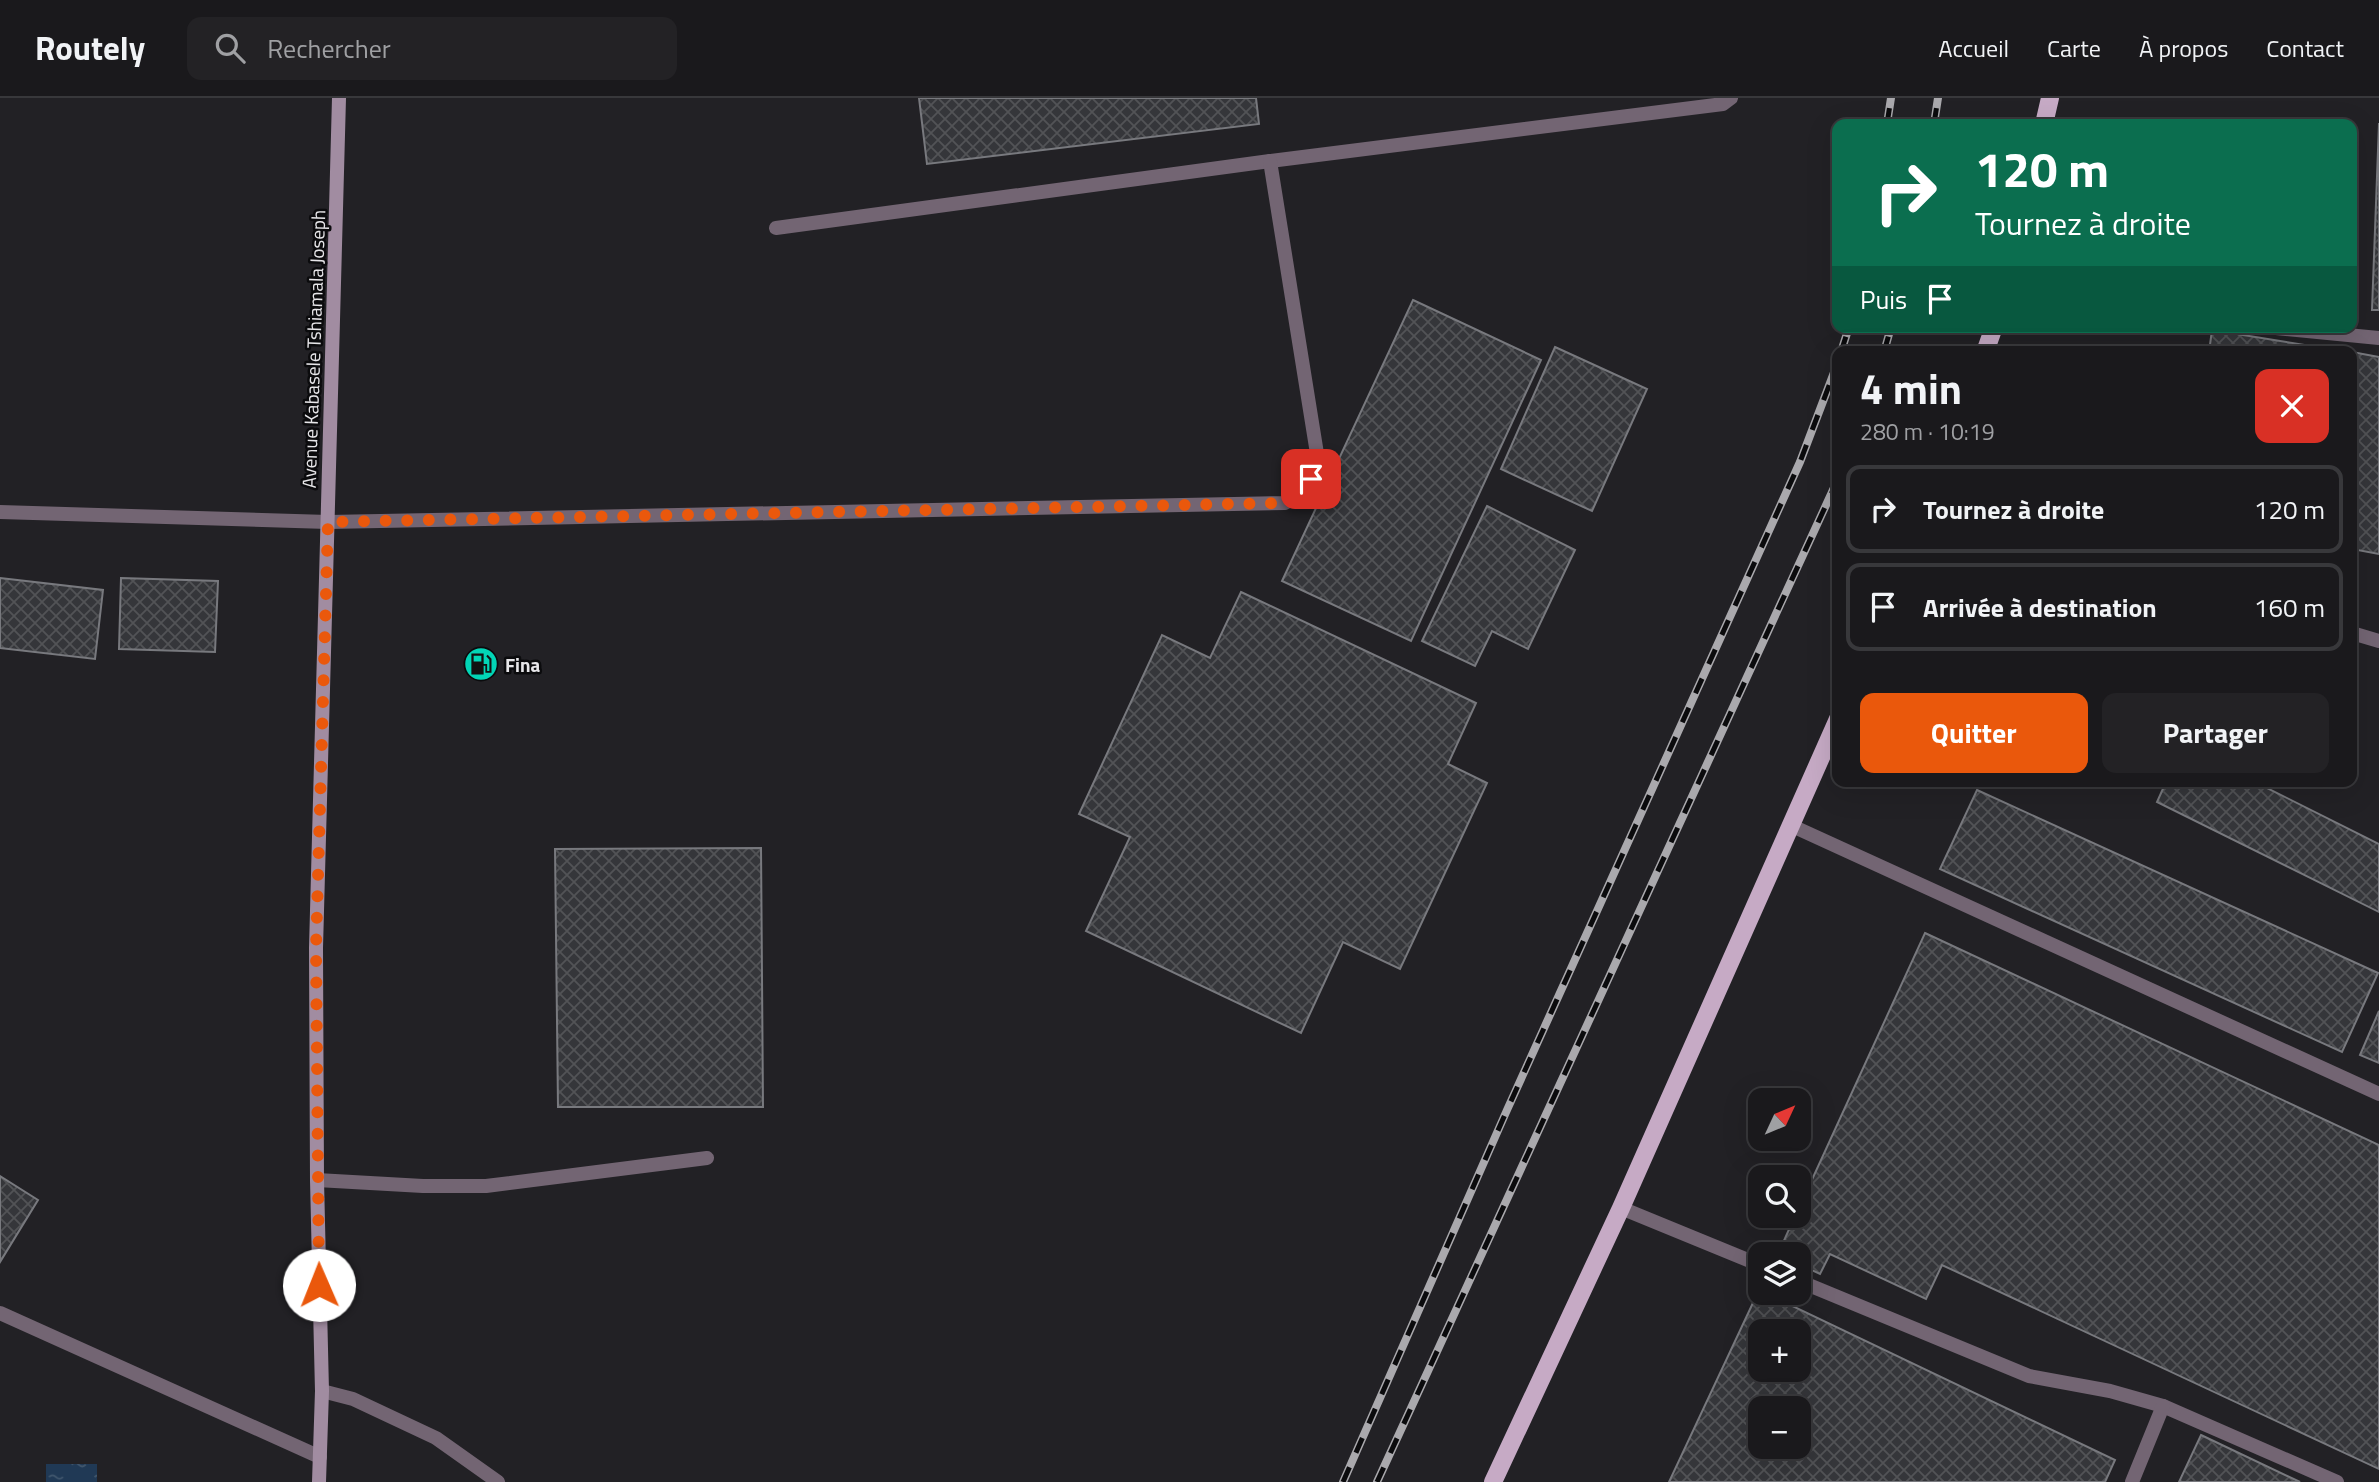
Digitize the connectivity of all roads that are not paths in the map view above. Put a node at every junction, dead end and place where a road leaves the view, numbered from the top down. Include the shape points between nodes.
1 (339, 98) edge
2 (1731, 98) edge
3 (2050, 98) edge
4 (2045, 119) edge
5 (1270, 161) junction
6 (776, 228) dead end
7 (2328, 333) edge
8 (2379, 338) edge
9 (0, 512) edge
10 (328, 522) junction
11 (2357, 634) edge
12 (2379, 641) edge
13 (1832, 741) edge
14 (1790, 825) junction
15 (2379, 1094) edge
16 (707, 1158) dead end
17 (317, 1180) junction
18 (1621, 1208) junction
19 (1748, 1260) edge
20 (1811, 1286) edge
21 (0, 1313) edge
22 (322, 1391) junction
23 (2163, 1406) junction
24 (320, 1457) junction
25 (319, 1482) edge
26 (498, 1482) edge
27 (1493, 1482) edge
28 (2132, 1482) edge
29 (2337, 1482) edge

1 - 10 main road, Avenue Kabasele Tshiamala Joseph
2 - 5 street via 1723,104
3 - 4 main road
5 - 6 street
5 - 10 street via 1319,466 1304,492 1284,503
7 - 8 street
9 - 10 street
10 - 17 main road, Avenue Kabasele Tshiamala Joseph via 316,948
11 - 12 street
13 - 14 main road
14 - 15 street
14 - 18 main road
16 - 17 street via 486,1186
17 - 22 main road, Avenue Kabasele Tshiamala Joseph
18 - 19 street
18 - 27 main road
20 - 23 street via 2029,1376
21 - 24 street
22 - 24 main road, Avenue Kabasele Tshiamala Joseph
22 - 26 street via 354,1399 436,1438
23 - 28 street
23 - 29 street
24 - 25 main road, Avenue Kabasele Tshiamala Joseph

